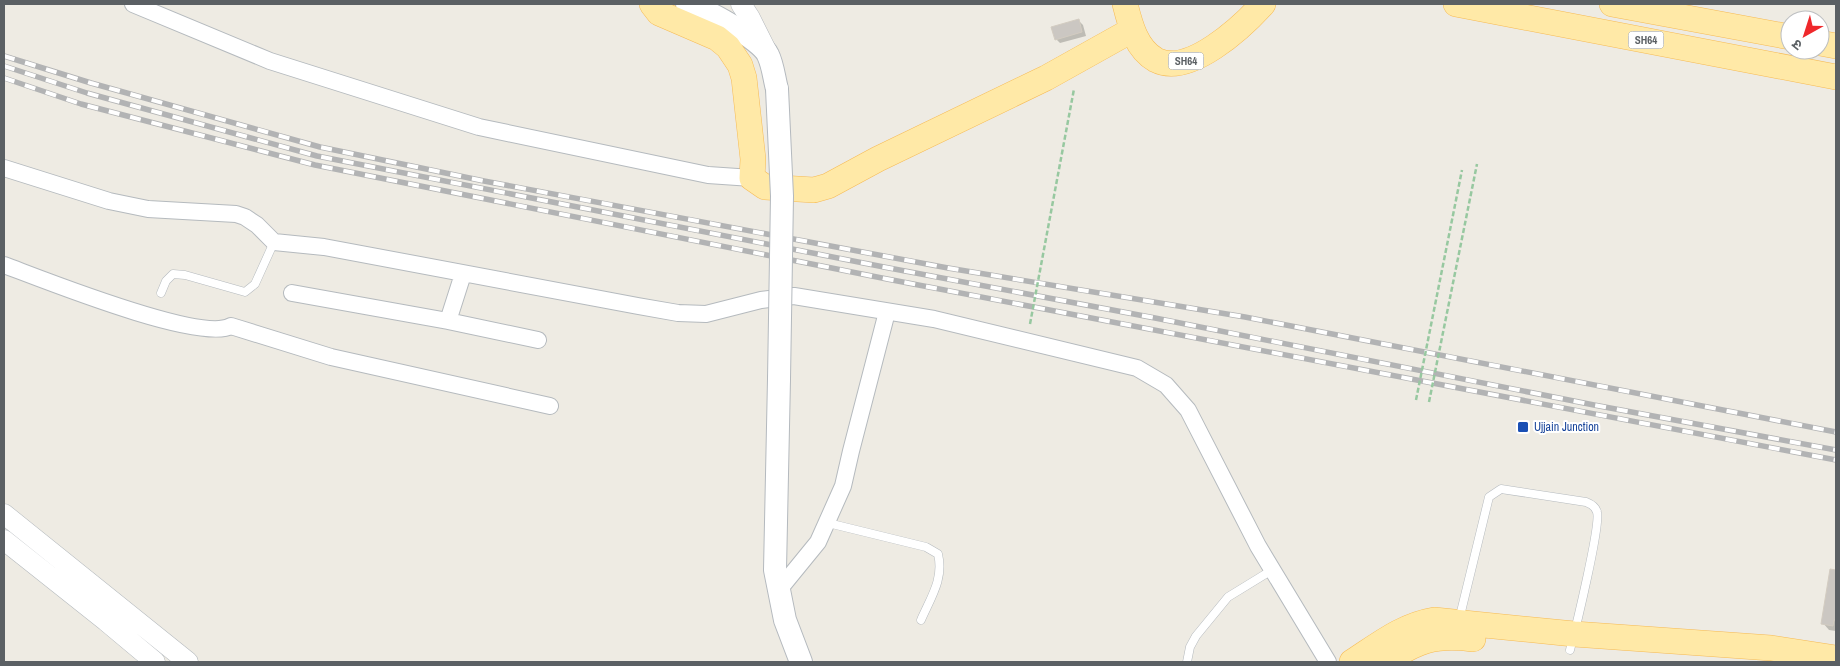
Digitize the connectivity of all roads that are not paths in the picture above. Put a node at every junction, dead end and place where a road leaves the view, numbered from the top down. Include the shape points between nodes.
1 (133, 4) edge
2 (652, 4) edge
3 (687, 4) edge
4 (741, 4) edge
5 (1125, 4) edge
6 (1263, 4) edge
7 (1456, 4) edge
8 (1612, 4) edge
9 (1132, 30) junction
10 (1780, 35) edge
11 (768, 54) junction
12 (1836, 77) edge
13 (4, 168) edge
14 (752, 178) junction
15 (274, 242) junction
16 (4, 265) edge
17 (463, 274) junction
18 (161, 293) dead end
19 (292, 293) dead end
20 (887, 312) junction
21 (448, 321) junction
22 (538, 340) dead end
23 (550, 406) dead end
24 (7, 522) edge
25 (828, 523) junction
26 (4, 540) edge
27 (1272, 570) junction
28 (778, 591) junction
29 (921, 620) dead end
30 (1458, 629) junction
31 (1572, 642) junction
32 (1789, 657) edge
33 (1836, 658) edge
34 (1396, 659) edge
35 (155, 662) edge
36 (188, 662) edge
37 (801, 662) edge
38 (1186, 662) edge
39 (1328, 662) edge
40 (1352, 662) edge
41 (1727, 662) edge

1 - 14 street via 270,61 479,127 708,175
2 - 14 main road via 660,13 717,38 728,47 740,65 752,150
3 - 11 main road via 699,7 741,31
4 - 11 street
5 - 9 main road, SH64
6 - 9 main road, SH64 via 1234,32 1203,54 1184,62 1168,64 1155,59 1145,51
7 - 12 main road, SH64
8 - 10 main road, SH64
9 - 14 main road via 1046,78 828,186 814,190 765,187
11 - 28 main road, bridge via 777,89 782,196 775,570
13 - 15 street via 108,201 148,209 236,214 257,225
15 - 17 street via 324,247
15 - 18 lane via 255,284 245,292 173,274
16 - 23 street via 149,316 208,329 231,326 331,357
17 - 20 street via 678,313 706,314 761,300 794,296
17 - 21 street
19 - 21 street
20 - 25 street via 843,486
20 - 27 street via 934,319 1137,368 1166,385 1188,410
21 - 22 street
24 - 36 street
25 - 28 street via 818,542
25 - 29 lane via 926,547 938,554 940,577
26 - 35 street
27 - 38 lane via 1228,597 1196,636
27 - 39 street
28 - 37 main road
30 - 31 main road
30 - 31 lane via 1489,497 1501,489 1586,502 1598,513
30 - 34 main road via 1433,638
30 - 40 main road via 1434,620 1409,626
31 - 32 main road
31 - 41 main road
32 - 33 main road

